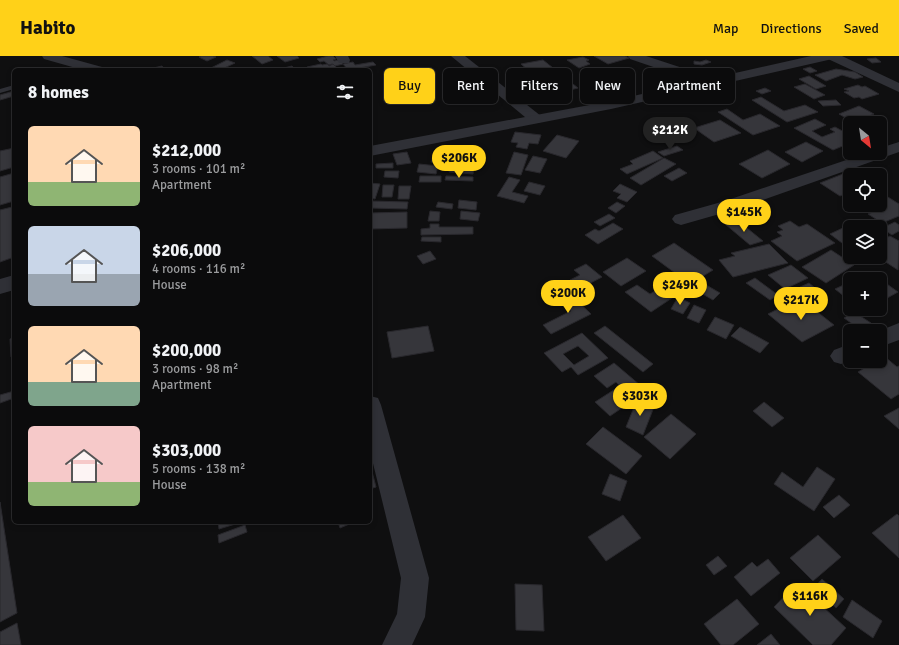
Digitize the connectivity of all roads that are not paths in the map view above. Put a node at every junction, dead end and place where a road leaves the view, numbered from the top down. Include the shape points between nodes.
1 (48, 56) edge
2 (457, 56) edge
3 (634, 56) edge
4 (828, 56) edge
5 (832, 56) edge
6 (92, 66) edge
7 (670, 68) edge
8 (735, 78) edge
9 (12, 88) edge
10 (899, 88) edge
11 (0, 91) edge
12 (643, 97) edge
13 (536, 119) junction
14 (899, 147) edge
15 (372, 151) edge
16 (681, 219) dead end
17 (12, 283) edge
18 (0, 287) edge
19 (899, 331) edge
20 (887, 336) edge
21 (372, 413) edge
22 (397, 645) edge

1 - 6 street via 72,64
2 - 13 street
3 - 7 street
4 - 8 street
5 - 10 street
9 - 11 lane
12 - 13 street
13 - 15 street via 441,135
14 - 16 street via 732,205
17 - 18 street
19 - 20 street
21 - 22 street via 415,578 411,617

